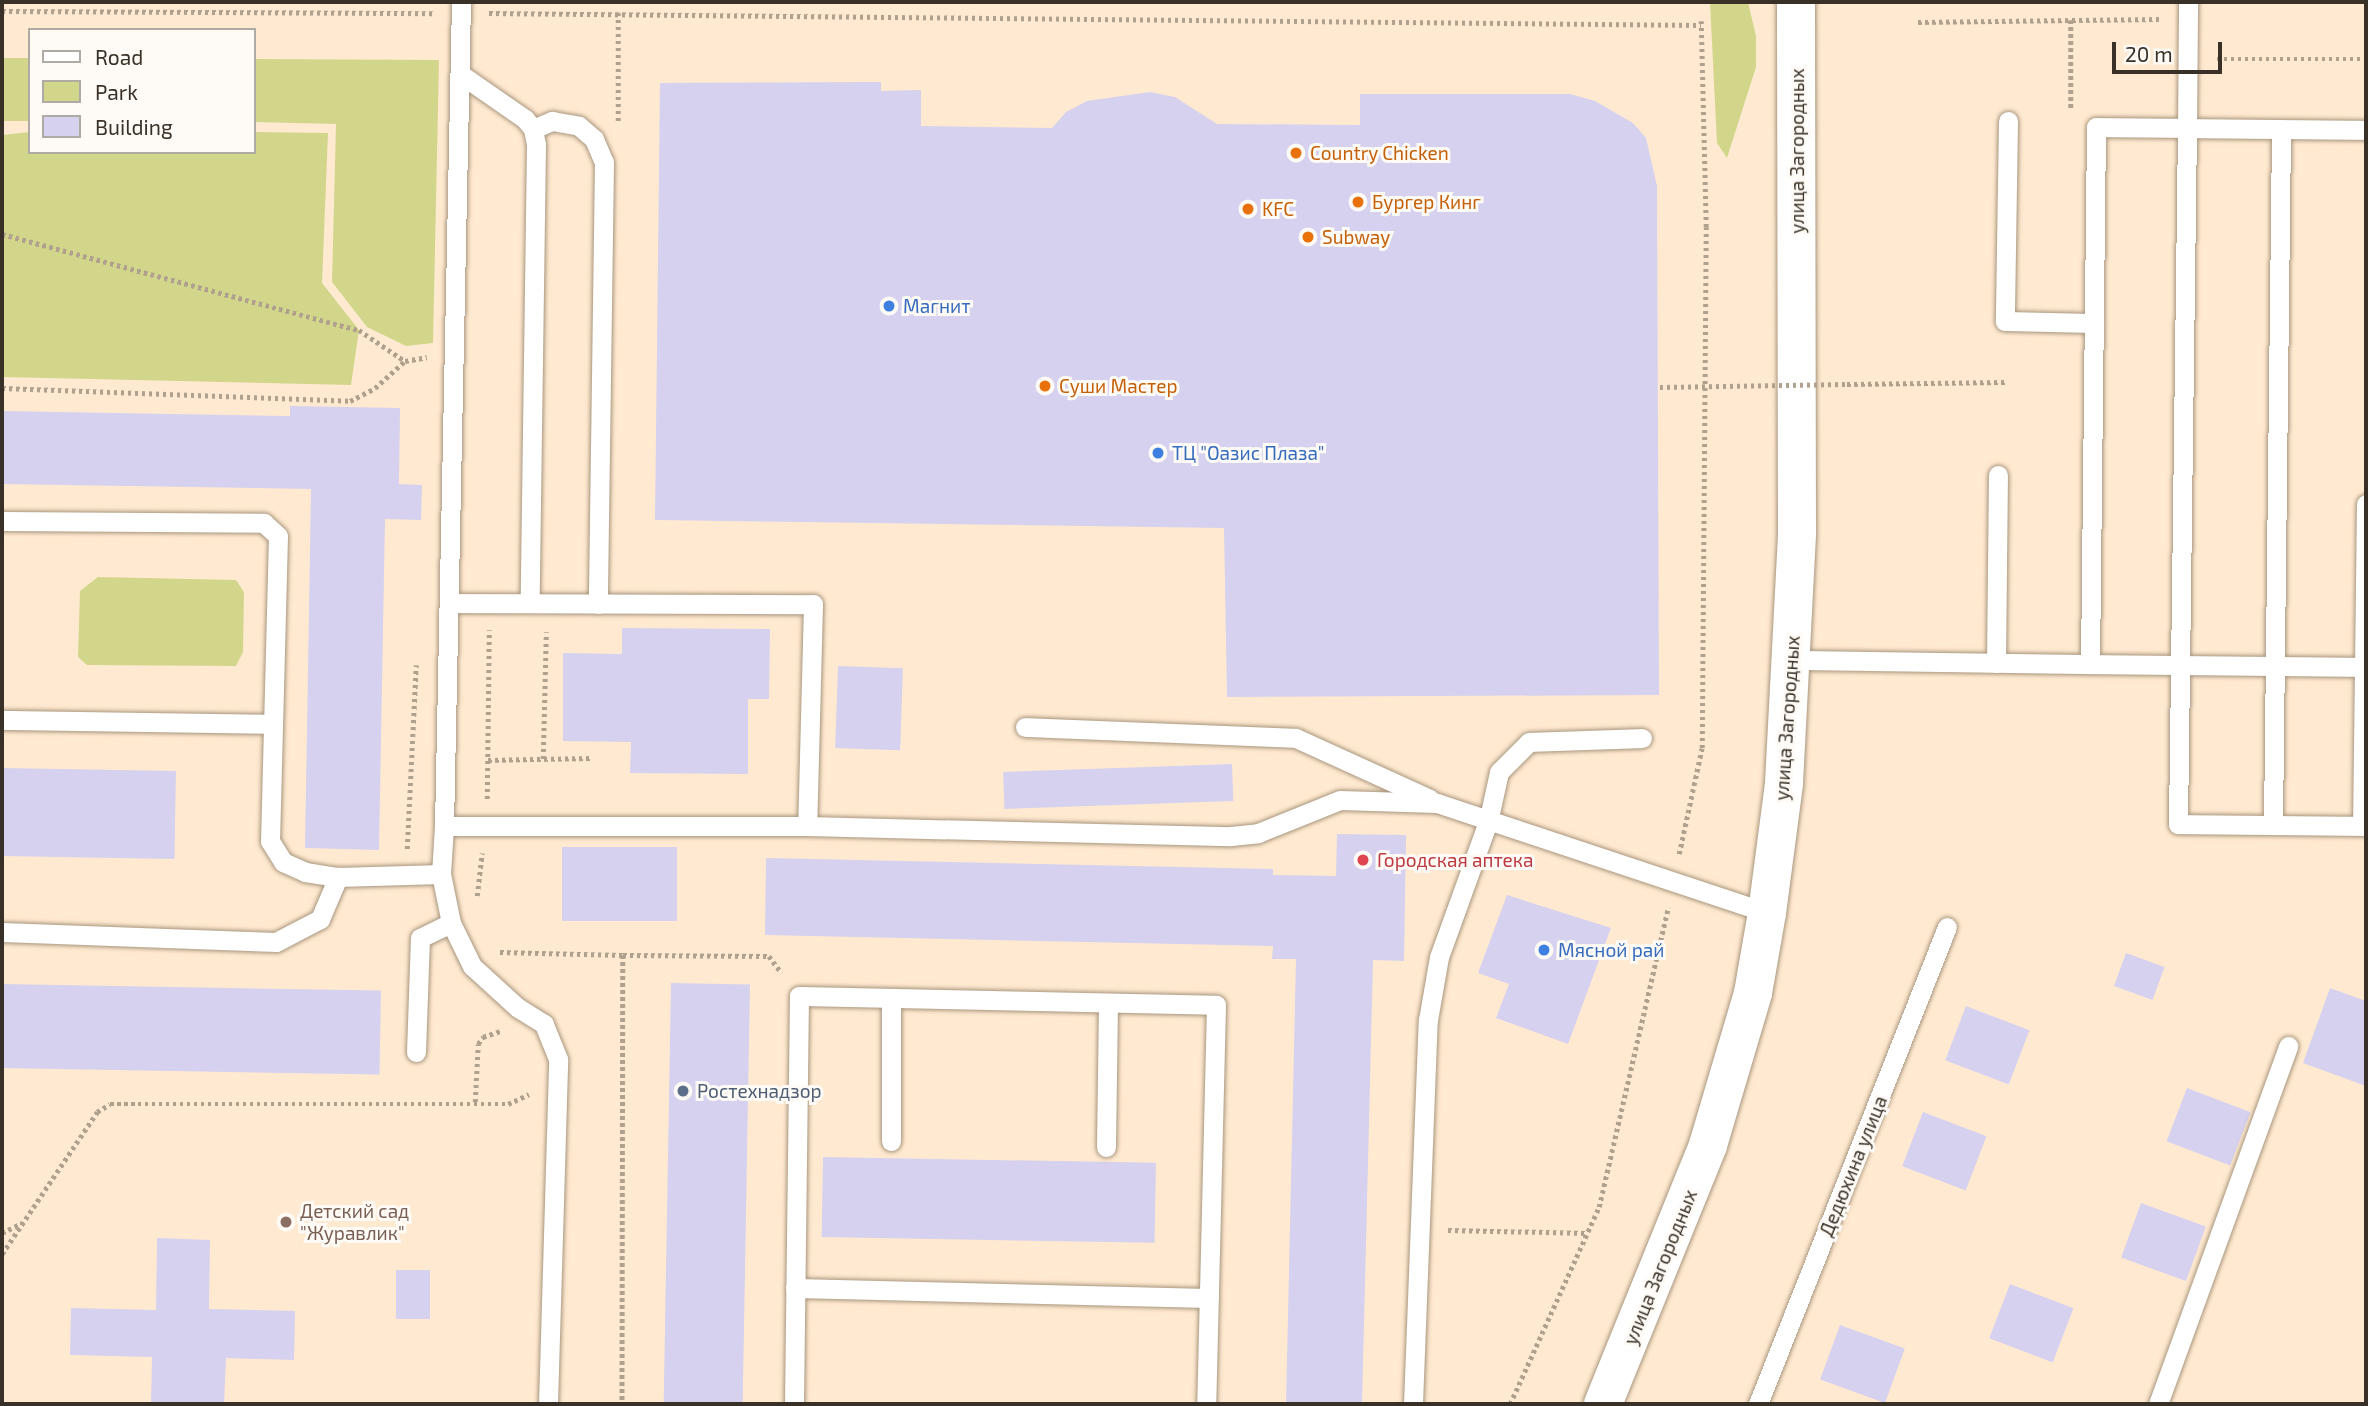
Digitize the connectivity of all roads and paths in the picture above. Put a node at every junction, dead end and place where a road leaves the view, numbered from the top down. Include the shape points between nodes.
1 (1796, 2) edge
2 (462, 7) edge
3 (2188, 10) edge
4 (2, 11) edge
5 (618, 13) junction
6 (1918, 22) dead end
7 (2366, 59) edge
8 (2188, 60) junction
9 (463, 76) junction
10 (2008, 121) dead end
11 (618, 124) dead end
12 (2187, 128) junction
13 (2281, 129) junction
14 (533, 130) junction
15 (2366, 130) edge
16 (2, 234) edge
17 (2094, 323) junction
18 (405, 360) junction
19 (430, 370) dead end
20 (2006, 382) dead end
21 (1660, 387) dead end
22 (2, 388) edge
23 (1998, 475) dead end
24 (2366, 504) edge
25 (2, 521) edge
26 (449, 603) junction
27 (538, 603) junction
28 (598, 604) junction
29 (491, 634) dead end
30 (416, 657) dead end
31 (1792, 660) junction
32 (1996, 663) junction
33 (2090, 664) junction
34 (2181, 664) junction
35 (2275, 665) junction
36 (2364, 667) junction
37 (2, 720) edge
38 (273, 724) junction
39 (1025, 727) dead end
40 (1642, 738) dead end
41 (591, 758) dead end
42 (543, 759) junction
43 (488, 760) junction
44 (1437, 803) junction
45 (1488, 822) junction
46 (2273, 825) junction
47 (444, 826) junction
48 (485, 826) junction
49 (807, 826) junction
50 (441, 874) junction
51 (405, 875) junction
52 (338, 877) junction
53 (1673, 882) junction
54 (1767, 914) junction
55 (451, 923) junction
56 (1947, 927) dead end
57 (2, 932) edge
58 (623, 955) dead end
59 (799, 996) junction
60 (891, 998) junction
61 (1108, 1003) junction
62 (506, 1030) dead end
63 (2288, 1046) dead end
64 (416, 1052) dead end
65 (537, 1084) dead end
66 (475, 1102) junction
67 (891, 1141) dead end
68 (1106, 1147) dead end
69 (22, 1223) junction
70 (1420, 1229) junction
71 (2, 1233) edge
72 (1587, 1233) junction
73 (2, 1254) edge
74 (795, 1288) junction
75 (1209, 1297) junction
76 (1763, 1403) edge
77 (548, 1404) edge
78 (794, 1404) edge
79 (1206, 1404) edge
80 (1413, 1404) edge
81 (1510, 1404) edge
82 (1603, 1404) edge
83 (2158, 1404) edge

1 - 31 main road, улица Загородных via 1797,533
2 - 4 path
2 - 5 path
2 - 9 lane
3 - 6 path
3 - 8 lane
5 - 11 path
5 - 53 path via 1701,23 1706,227 1702,748
7 - 8 path
8 - 12 lane
9 - 14 lane
9 - 26 lane
10 - 17 lane via 2005,321
12 - 13 lane
12 - 17 lane via 2096,127
12 - 34 lane
13 - 15 lane
13 - 35 lane
14 - 27 lane
14 - 28 lane via 552,121 579,126 594,139 604,162
16 - 18 path via 359,330
17 - 33 lane
18 - 19 path via 430,356
18 - 22 path via 375,388 350,401
20 - 21 path, bridge
23 - 32 lane
24 - 36 lane
25 - 38 lane via 264,523 278,536
26 - 27 lane
26 - 47 lane
27 - 28 lane
27 - 42 path
28 - 49 lane via 813,604
29 - 43 path
30 - 51 path
31 - 32 lane
31 - 54 main road, улица Загородных via 1784,783
32 - 33 lane
33 - 34 lane
34 - 35 lane
34 - 46 lane via 2178,824
35 - 36 lane
35 - 46 lane
36 - 46 lane via 2362,826
37 - 38 lane
38 - 52 lane via 270,841 283,862 305,872
39 - 44 lane via 1296,738
40 - 45 lane via 1529,742 1499,772
41 - 42 path
42 - 43 path
43 - 48 path
44 - 45 lane
44 - 49 lane via 1340,800 1258,833 1231,836
45 - 53 lane
45 - 70 lane via 1439,957 1428,1020
47 - 48 lane
47 - 50 lane
48 - 49 lane
50 - 51 lane
50 - 55 lane
51 - 52 lane
52 - 57 lane via 320,919 276,942
53 - 54 lane
53 - 72 path via 1599,1207
54 - 82 main road, улица Загородных via 1753,993 1708,1145
55 - 64 lane via 420,939
55 - 77 lane via 472,966 518,1008 544,1024 558,1059
56 - 76 lane, Дедюхина улица
58 - 59 path via 769,957
59 - 60 lane
59 - 74 lane
60 - 61 lane
60 - 67 lane
61 - 68 lane
61 - 75 lane via 1216,1005
62 - 66 path via 483,1037 478,1044
63 - 83 lane
65 - 66 path via 520,1101
66 - 69 path via 110,1104 97,1112
69 - 71 path
69 - 73 path
70 - 72 path
70 - 80 lane
72 - 81 path
74 - 75 lane
74 - 78 lane
75 - 79 lane

